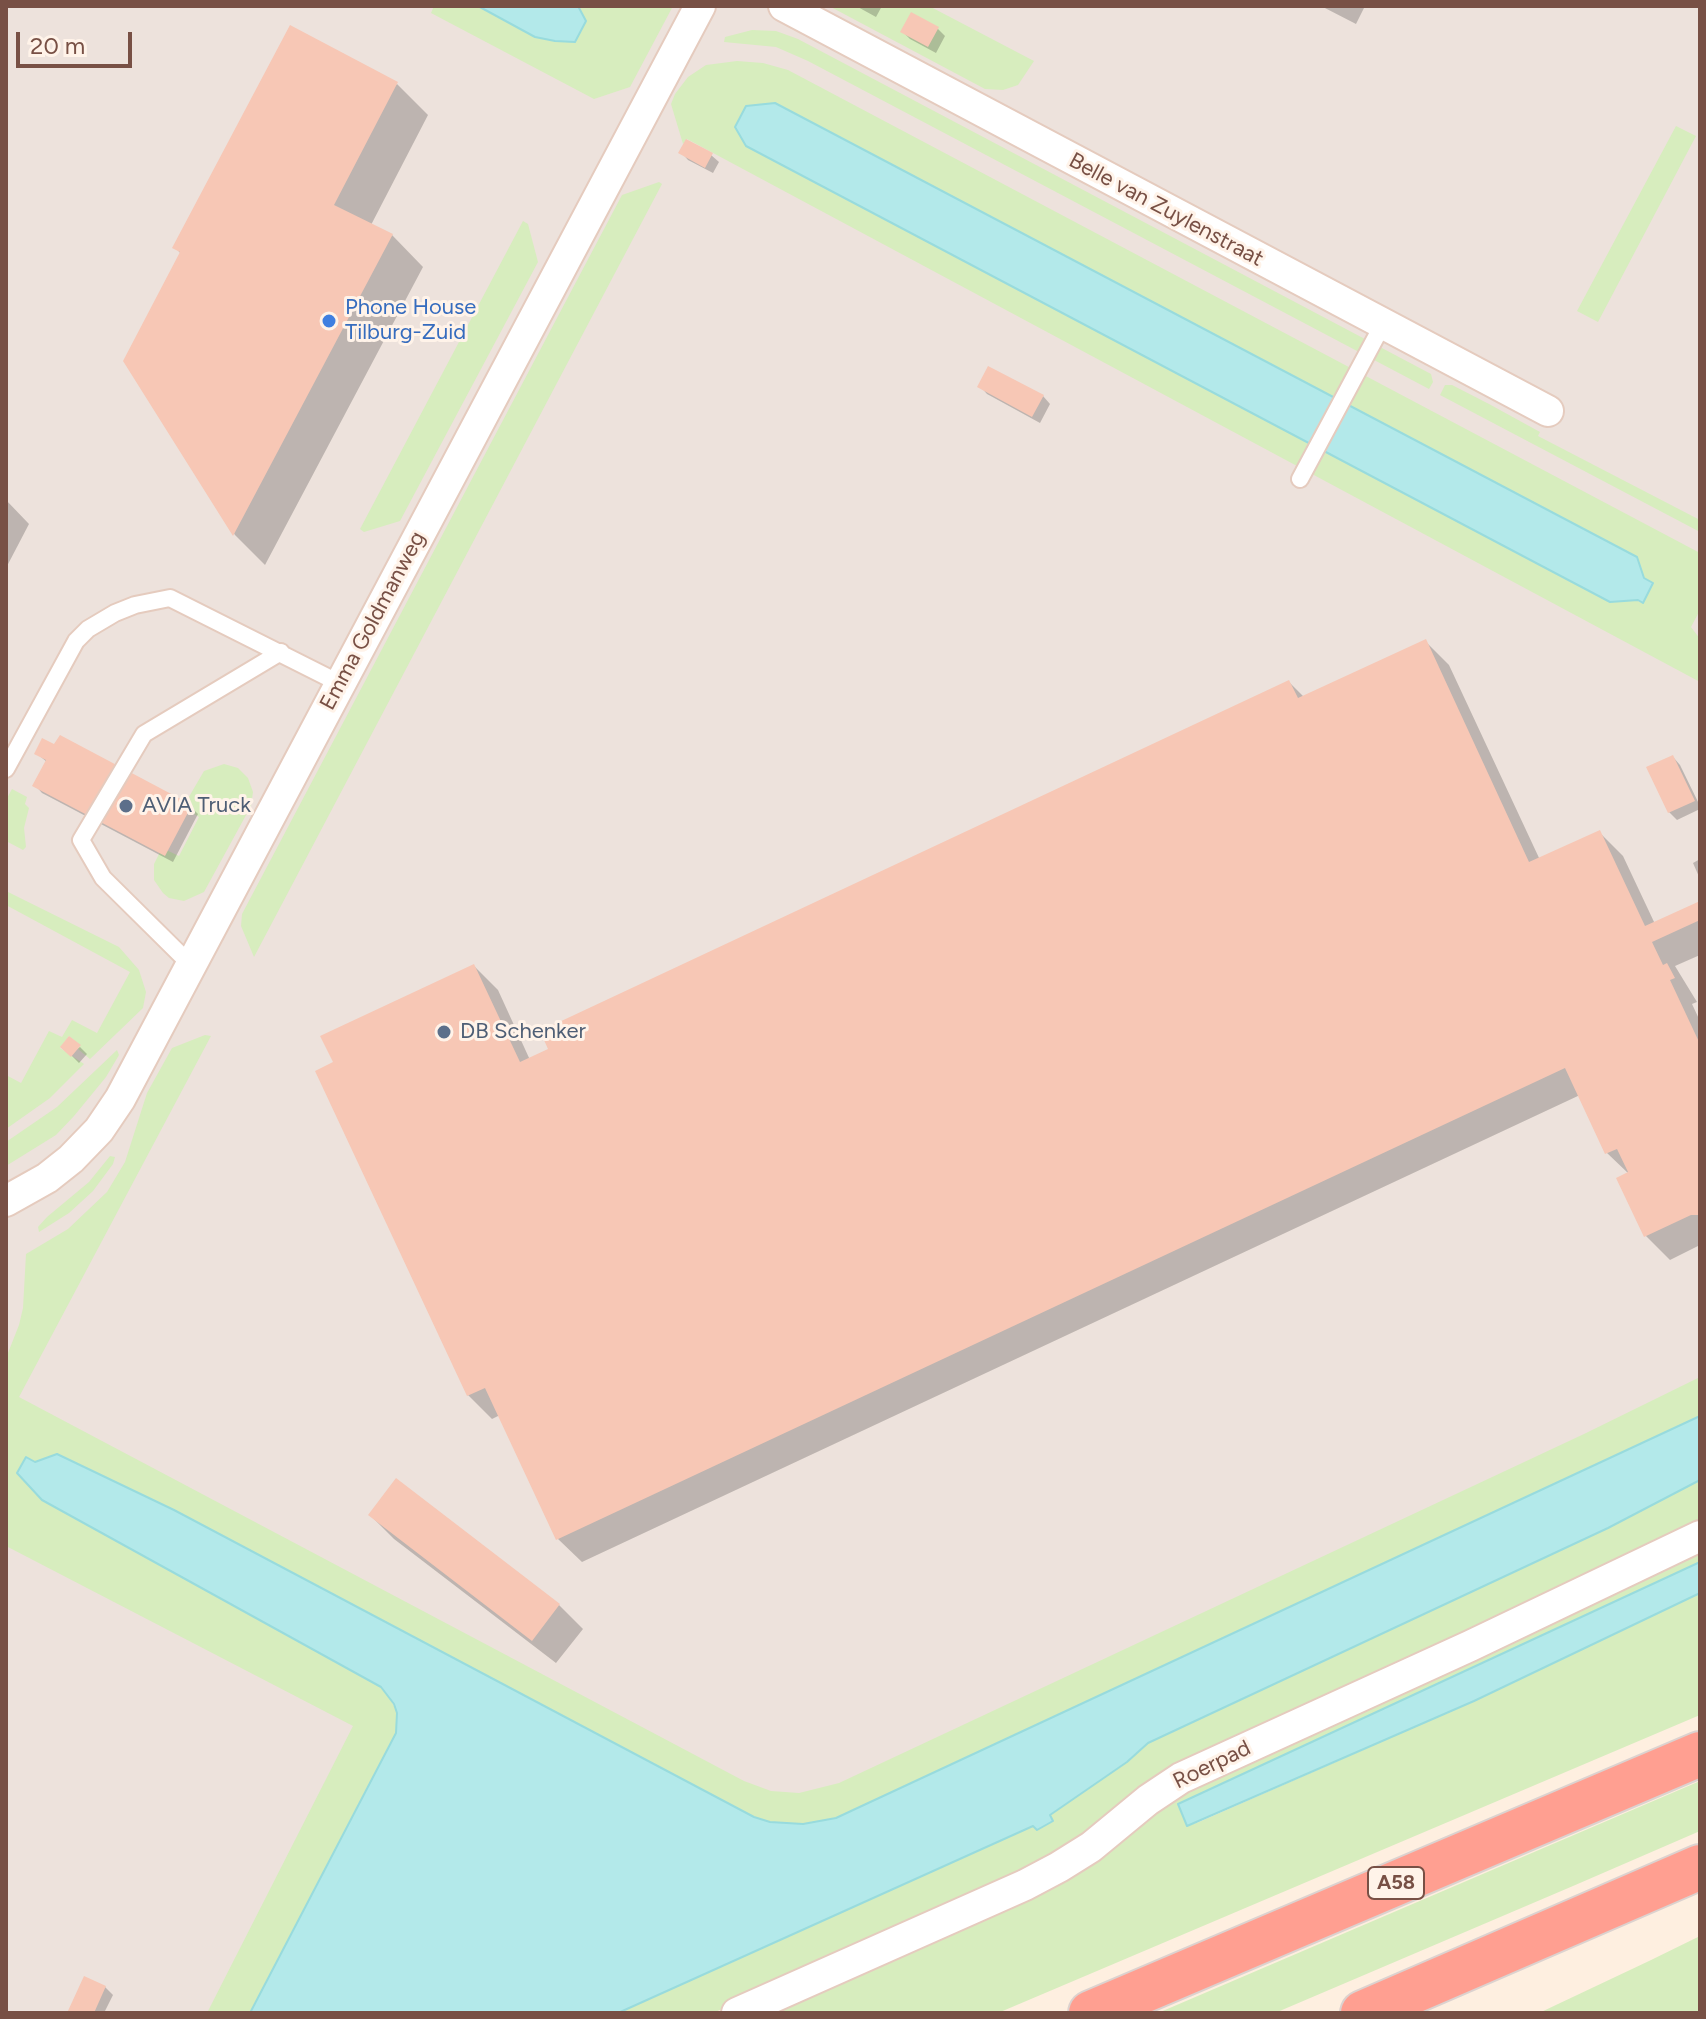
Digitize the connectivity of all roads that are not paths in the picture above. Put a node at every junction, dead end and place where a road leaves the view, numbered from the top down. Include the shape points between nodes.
1 (700, 6) edge
2 (784, 6) edge
3 (1383, 324) junction
4 (1548, 411) dead end
5 (1300, 479) dead end
6 (281, 652) junction
7 (341, 684) junction
8 (6, 769) edge
9 (192, 966) junction
10 (6, 1201) edge
11 (1700, 1536) edge
12 (1700, 1754) edge
13 (1700, 1867) edge
14 (737, 2013) edge
15 (1091, 2013) edge
16 (1363, 2013) edge

1 - 7 street, Emma Goldmanweg
2 - 3 street, Belle van Zuylenstraat
3 - 4 street, Belle van Zuylenstraat
3 - 5 lane
6 - 7 lane
6 - 8 lane via 170,598 115,613 76,641
6 - 9 lane via 144,734 81,840 103,878
7 - 9 street, Emma Goldmanweg
9 - 10 street, Emma Goldmanweg via 99,1130 47,1178
11 - 14 street, Roerpad via 1181,1778 1091,1847 1025,1885
12 - 15 highway, A58
13 - 16 highway

